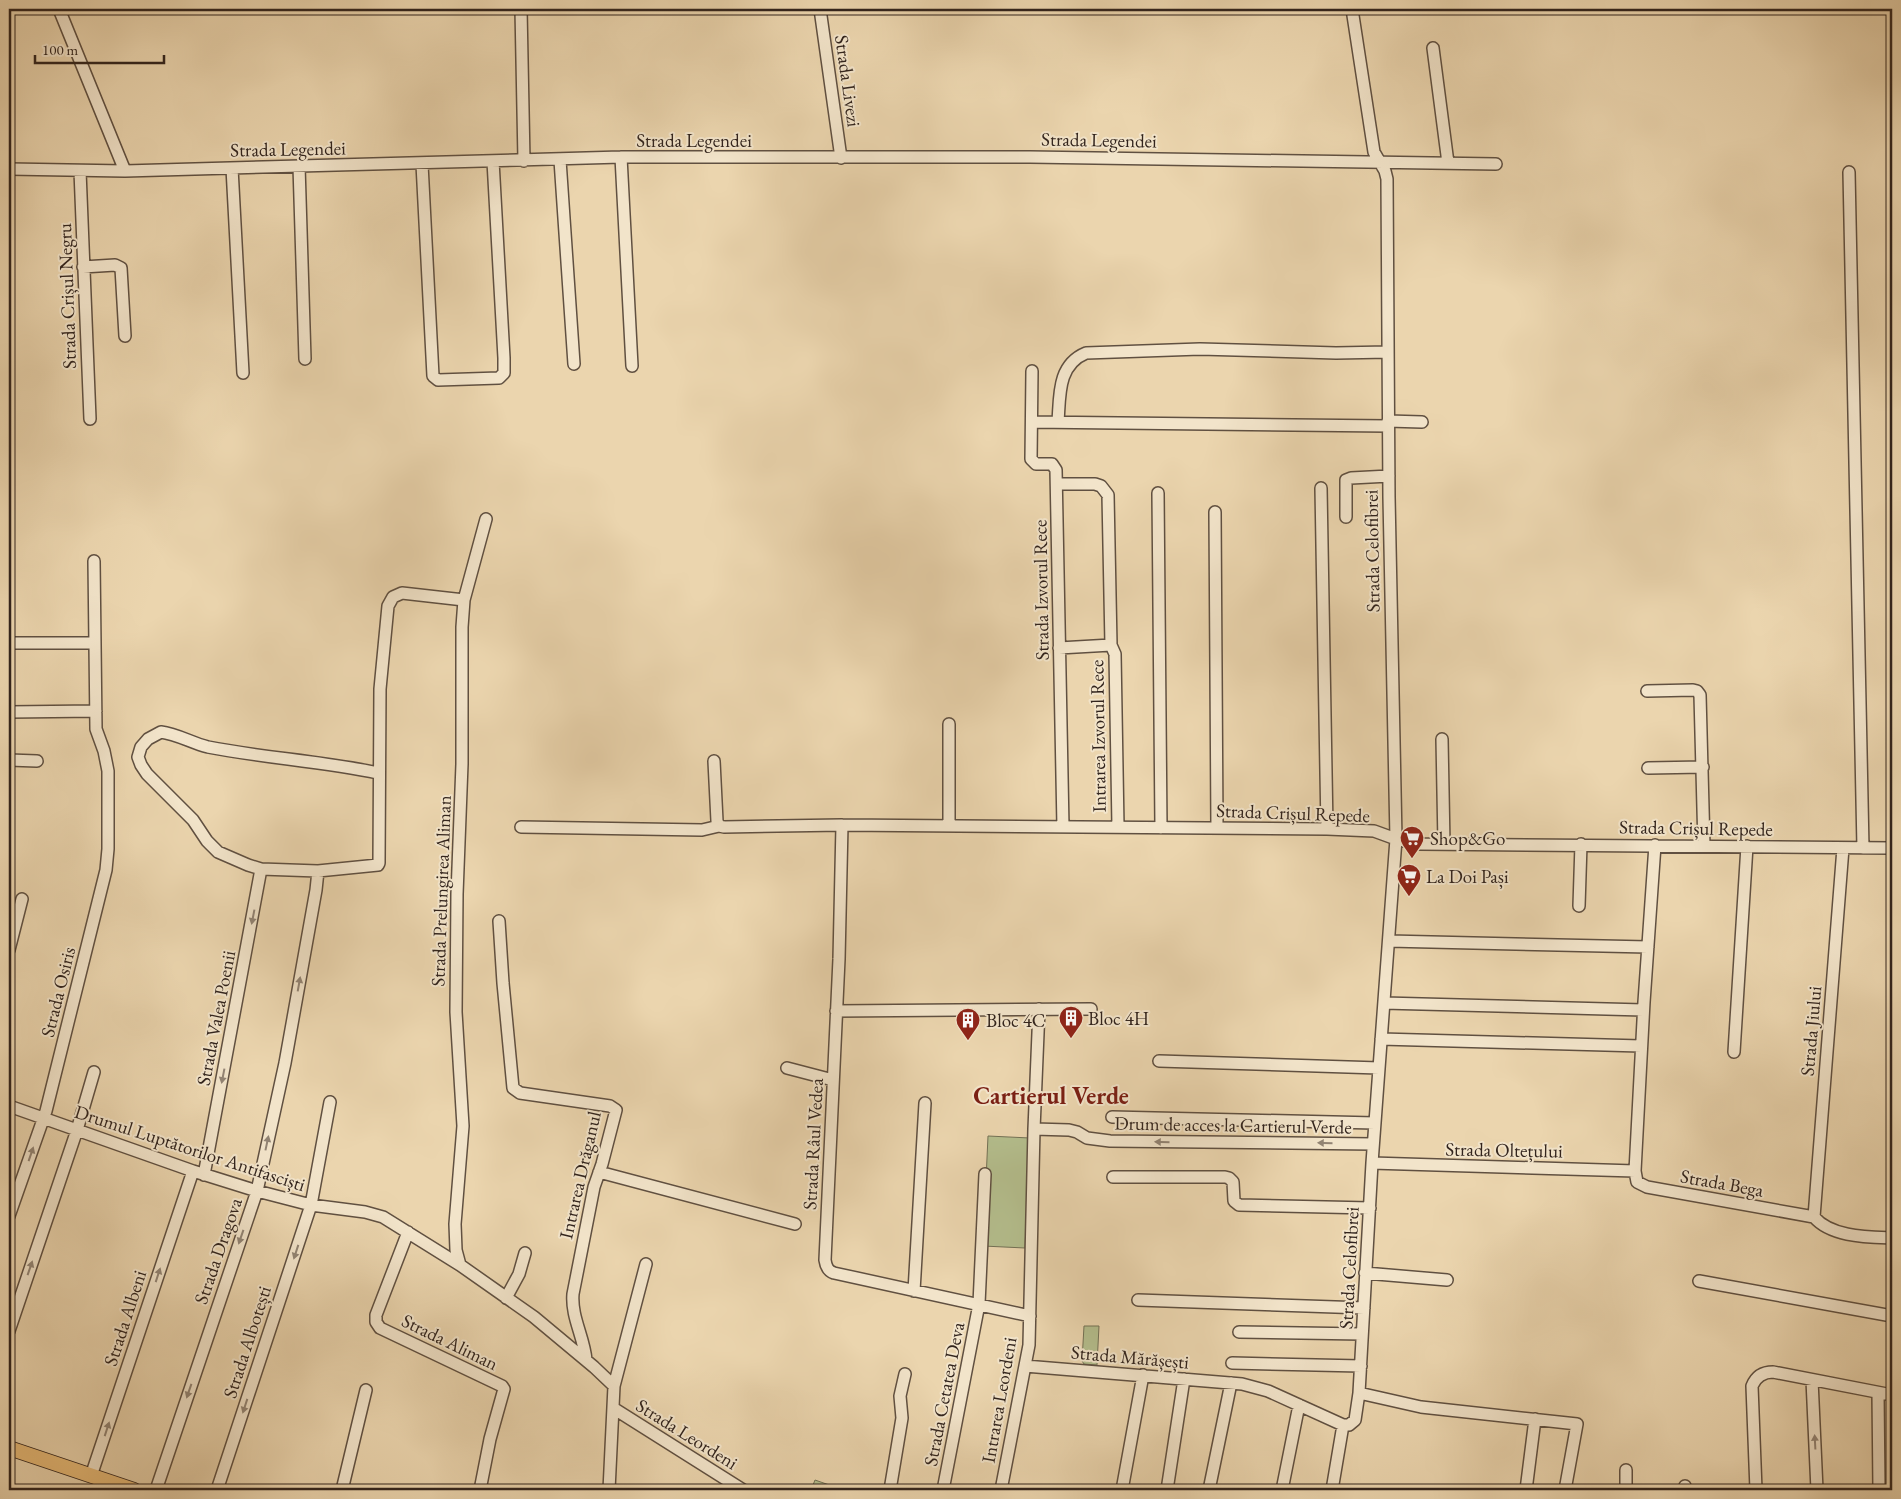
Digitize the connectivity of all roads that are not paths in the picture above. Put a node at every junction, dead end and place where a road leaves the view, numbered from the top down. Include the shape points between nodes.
1 (60, 9) edge
2 (521, 9) edge
3 (820, 9) edge
4 (1352, 9) edge
5 (1433, 48) dead end
6 (621, 157) junction
7 (841, 158) junction
8 (560, 160) junction
9 (493, 161) junction
10 (524, 161) junction
11 (1379, 161) junction
12 (1448, 163) junction
13 (422, 164) junction
14 (1496, 164) dead end
15 (299, 166) junction
16 (232, 168) junction
17 (9, 169) edge
18 (80, 171) junction
19 (125, 171) junction
20 (1849, 172) dead end
21 (83, 267) junction
22 (124, 336) dead end
23 (1388, 352) junction
24 (305, 359) dead end
25 (574, 364) dead end
26 (632, 366) dead end
27 (1032, 371) dead end
28 (243, 373) dead end
29 (90, 419) dead end
30 (1032, 422) junction
31 (1058, 422) junction
32 (1422, 422) dead end
33 (1388, 424) junction
34 (1389, 476) junction
35 (1057, 484) junction
36 (1321, 488) dead end
37 (1158, 493) dead end
38 (1215, 512) dead end
39 (1346, 517) dead end
40 (486, 519) dead end
41 (94, 560) dead end
42 (464, 600) junction
43 (9, 643) edge
44 (94, 644) junction
45 (1111, 645) junction
46 (1059, 648) junction
47 (1647, 691) dead end
48 (96, 711) junction
49 (9, 712) edge
50 (949, 724) dead end
51 (1442, 739) dead end
52 (9, 760) edge
53 (37, 760) dead end
54 (714, 761) dead end
55 (1703, 767) junction
56 (1648, 768) dead end
57 (378, 773) junction
58 (842, 824) junction
59 (719, 826) junction
60 (949, 826) junction
61 (521, 827) dead end
62 (1063, 827) junction
63 (1118, 827) junction
64 (1161, 828) junction
65 (1216, 828) junction
66 (1327, 829) junction
67 (1396, 839) junction
68 (1444, 844) junction
69 (1581, 844) junction
70 (1655, 845) junction
71 (1704, 846) junction
72 (1747, 846) junction
73 (1843, 848) junction
74 (1863, 848) junction
75 (1892, 848) edge
76 (261, 868) junction
77 (318, 871) junction
78 (22, 899) dead end
79 (1579, 906) dead end
80 (499, 921) dead end
81 (1389, 941) junction
82 (1648, 947) junction
83 (9, 950) edge
84 (1384, 1003) junction
85 (1039, 1009) junction
86 (1091, 1009) dead end
87 (1643, 1010) junction
88 (836, 1011) junction
89 (1381, 1039) junction
90 (1641, 1046) junction
91 (1734, 1052) dead end
92 (1159, 1061) dead end
93 (787, 1068) dead end
94 (1379, 1068) junction
95 (94, 1072) dead end
96 (833, 1080) junction
97 (330, 1102) dead end
98 (925, 1103) dead end
99 (9, 1106) edge
100 (1112, 1117) dead end
101 (43, 1118) junction
102 (1375, 1123) junction
103 (1034, 1129) junction
104 (77, 1130) junction
105 (1373, 1144) junction
106 (1372, 1163) junction
107 (1635, 1171) junction
108 (600, 1172) junction
109 (199, 1173) junction
110 (985, 1174) dead end
111 (1113, 1177) dead end
112 (257, 1191) junction
113 (311, 1205) junction
114 (1370, 1208) junction
115 (9, 1216) edge
116 (1814, 1217) junction
117 (795, 1224) dead end
118 (408, 1232) junction
119 (1892, 1238) edge
120 (525, 1253) dead end
121 (646, 1264) dead end
122 (460, 1265) junction
123 (1365, 1274) junction
124 (1447, 1280) dead end
125 (1699, 1281) dead end
126 (914, 1291) junction
127 (506, 1298) junction
128 (1138, 1300) dead end
129 (979, 1304) junction
130 (1364, 1308) junction
131 (1030, 1316) junction
132 (1892, 1316) edge
133 (9, 1331) edge
134 (1239, 1332) dead end
135 (1362, 1334) junction
136 (586, 1360) junction
137 (1232, 1363) dead end
138 (1026, 1366) junction
139 (1361, 1366) junction
140 (905, 1374) dead end
141 (1144, 1376) junction
142 (1184, 1379) junction
143 (1812, 1380) junction
144 (1231, 1383) junction
145 (614, 1386) junction
146 (366, 1390) dead end
147 (1359, 1393) junction
148 (1878, 1393) junction
149 (1892, 1395) edge
150 (1300, 1405) junction
151 (613, 1408) junction
152 (1535, 1419) junction
153 (1343, 1425) junction
154 (9, 1448) edge
155 (1626, 1470) dead end
156 (91, 1476) junction
157 (134, 1490) edge
158 (156, 1490) edge
159 (217, 1490) edge
160 (342, 1490) edge
161 (480, 1490) edge
162 (609, 1490) edge
163 (743, 1490) edge
164 (890, 1490) edge
165 (943, 1490) edge
166 (1001, 1490) edge
167 (1122, 1490) edge
168 (1167, 1490) edge
169 (1209, 1490) edge
170 (1282, 1490) edge
171 (1332, 1490) edge
172 (1526, 1490) edge
173 (1565, 1490) edge
174 (1626, 1490) edge
175 (1756, 1490) edge
176 (1817, 1490) edge
177 (1879, 1490) edge

1 - 19 street
2 - 10 street
3 - 7 street, Strada Livezi
4 - 11 street, Strada Celofibrei via 1374,152
5 - 12 street
6 - 7 street, Strada Legendei
6 - 8 street, Strada Legendei
6 - 26 street
7 - 11 street, Strada Legendei
8 - 10 street, Strada Legendei
8 - 25 street
9 - 10 street, Strada Legendei
9 - 13 street, Strada Legendei
9 - 13 street via 504,358 504,373 499,378 438,380 433,376
11 - 12 street, Strada Legendei
11 - 23 street, Strada Celofibrei via 1387,179
12 - 14 street, Strada Legendei
13 - 15 street, Strada Legendei
15 - 16 street, Strada Legendei
15 - 24 street
16 - 19 street, Strada Legendei
16 - 28 street
17 - 18 street, Strada Legendei
18 - 19 street, Strada Legendei
18 - 21 street, Strada Crișul Negru
20 - 74 street
21 - 22 street via 115,265 122,268
21 - 29 street, Strada Crișul Negru
23 - 31 street via 1200,349 1086,353 1072,361 1062,378
23 - 33 street, Strada Celofibrei
27 - 30 street, Strada Izvorul Rece
30 - 31 street
30 - 35 street, Strada Izvorul Rece via 1031,459 1036,464 1052,464
31 - 33 street
32 - 33 street
33 - 34 street, Strada Celofibrei
34 - 39 street via 1346,480
34 - 67 street, Strada Celofibrei
35 - 45 street, Intrarea Izvorul Rece via 1095,484 1108,495
35 - 46 street, Strada Izvorul Rece
36 - 66 street
37 - 64 street
38 - 65 street
40 - 42 street, Strada Prelungirea Aliman
41 - 44 street
42 - 57 street via 402,593 393,597 388,606 380,689
42 - 122 street, Strada Prelungirea Aliman via 456,1012 463,1126 455,1224
43 - 44 street
44 - 48 street
45 - 46 street, Intrarea Izvorul Rece
45 - 63 street, Intrarea Izvorul Rece via 1116,654
46 - 62 street, Strada Izvorul Rece
47 - 55 street via 1697,691 1700,695
48 - 49 street
48 - 101 street, Strada Osiris via 96,730 108,771 108,849 102,890
50 - 60 street
51 - 68 street
52 - 53 street
54 - 59 street
55 - 56 street
55 - 71 street
57 - 76 street via 206,746 161,732 148,740 138,756 147,774 193,820 218,852
57 - 77 street via 379,863
58 - 59 street, Strada Crișul Repede
58 - 60 street, Strada Crișul Repede
58 - 88 street, Strada Râul Vedea
59 - 61 street, Strada Crișul Repede via 702,830
60 - 62 street, Strada Crișul Repede
62 - 63 street, Strada Crișul Repede
63 - 64 street, Strada Crișul Repede
64 - 65 street, Strada Crișul Repede
65 - 66 street, Strada Crișul Repede
66 - 67 street, Strada Crișul Repede via 1374,831
67 - 68 street, Strada Crișul Repede
67 - 81 street, Strada Celofibrei
68 - 69 street, Strada Crișul Repede
69 - 70 street, Strada Crișul Repede
69 - 79 street
70 - 71 street, Strada Crișul Repede
70 - 82 street
71 - 72 street, Strada Crișul Repede
72 - 73 street, Strada Crișul Repede
72 - 91 street
73 - 74 street, Strada Crișul Repede
73 - 116 street, Strada Jiului
74 - 75 street, Strada Crișul Repede
76 - 77 street
76 -> 109 street, Strada Valea Poenii
112 -> 77 street, Strada Dragova via 285,1063
78 - 83 street
80 - 108 street, Intrarea Drăganul via 513,1088 520,1093 610,1106 616,1110
81 - 82 street
81 - 84 street, Strada Celofibrei
82 - 87 street
84 - 87 street
84 - 89 street, Strada Celofibrei
85 - 86 street
85 - 88 street
85 - 103 street, Intrarea Leordeni
87 - 90 street
88 - 96 street, Strada Râul Vedea
89 - 90 street
89 - 94 street, Strada Celofibrei
90 - 107 street
92 - 94 street
93 - 96 street
94 - 102 street, Strada Celofibrei
95 - 104 street
96 - 126 street, Strada Râul Vedea via 826,1267 834,1274
97 - 113 street, Strada Albotești
98 - 126 street
99 - 101 street, Drumul Luptătorilor Antifasciști
100 - 102 street
101 - 104 street, Drumul Luptătorilor Antifasciști
115 -> 101 street, Strada Osiris
102 - 105 street, Strada Celofibrei
105 -> 103 street, Drum de acces la Cartierul Verde via 1110,1141 1088,1138 1070,1130
103 - 131 street, Intrarea Leordeni
104 - 109 street, Drumul Luptătorilor Antifasciști
133 -> 104 street
105 - 106 street, Strada Celofibrei
106 - 107 street, Strada Oltețului
106 - 114 street, Strada Celofibrei
107 - 116 street, Strada Bega via 1637,1182 1647,1187
108 - 117 street, Strada Râul Vedea
108 - 136 street, Intrarea Drăganul via 594,1187 572,1302 584,1341
109 - 112 street, Drumul Luptătorilor Antifasciști
156 -> 109 street, Strada Albeni
110 - 129 street, Strada Cetatea Deva
111 - 114 street via 1225,1177 1233,1182 1234,1201 1239,1205
112 - 113 street, Drumul Luptătorilor Antifasciști
112 -> 158 street, Strada Dragova
113 - 118 street, Drumul Luptătorilor Antifasciști via 375,1214
113 -> 159 street, Strada Albotești
114 - 123 street, Strada Celofibrei
116 - 119 street via 1824,1226 1849,1234
118 - 122 street, Drumul Luptătorilor Antifasciști
118 - 161 street, Strada Aliman via 376,1322 380,1328 504,1389
120 - 127 street via 519,1274
121 - 145 street
122 - 127 street, Drumul Luptătorilor Antifasciști
123 - 124 street
123 - 130 street, Strada Celofibrei
125 - 132 street
126 - 129 street
127 - 136 street, Drumul Luptătorilor Antifasciști
128 - 130 street
129 - 131 street
129 - 165 street, Strada Cetatea Deva
130 - 135 street, Strada Celofibrei
131 - 138 street, Intrarea Leordeni
134 - 135 street
135 - 139 street, Strada Celofibrei
136 - 145 street
137 - 139 street
138 - 141 street, Strada Mărășești
138 - 166 street, Intrarea Leordeni
139 - 147 street, Strada Celofibrei
140 - 164 street via 900,1396 902,1418
141 - 142 street, Strada Mărășești
141 - 167 street
142 - 144 street, Strada Mărășești
142 - 168 street
143 - 148 street
143 - 175 street via 1769,1372 1754,1381
176 -> 143 street
144 - 150 street, Strada Mărășești via 1258,1388
144 - 169 street
145 - 151 street
146 - 160 street
147 - 152 street via 1421,1407
147 - 153 street, Strada Celofibrei via 1355,1420
148 - 149 street
148 - 177 street
150 - 153 street, Strada Mărășești
150 - 170 street
151 - 162 street
151 - 163 street, Strada Leordeni
152 - 172 street
152 - 173 street via 1577,1424
153 - 171 street
154 - 156 main road
155 - 174 street
156 - 157 main road

